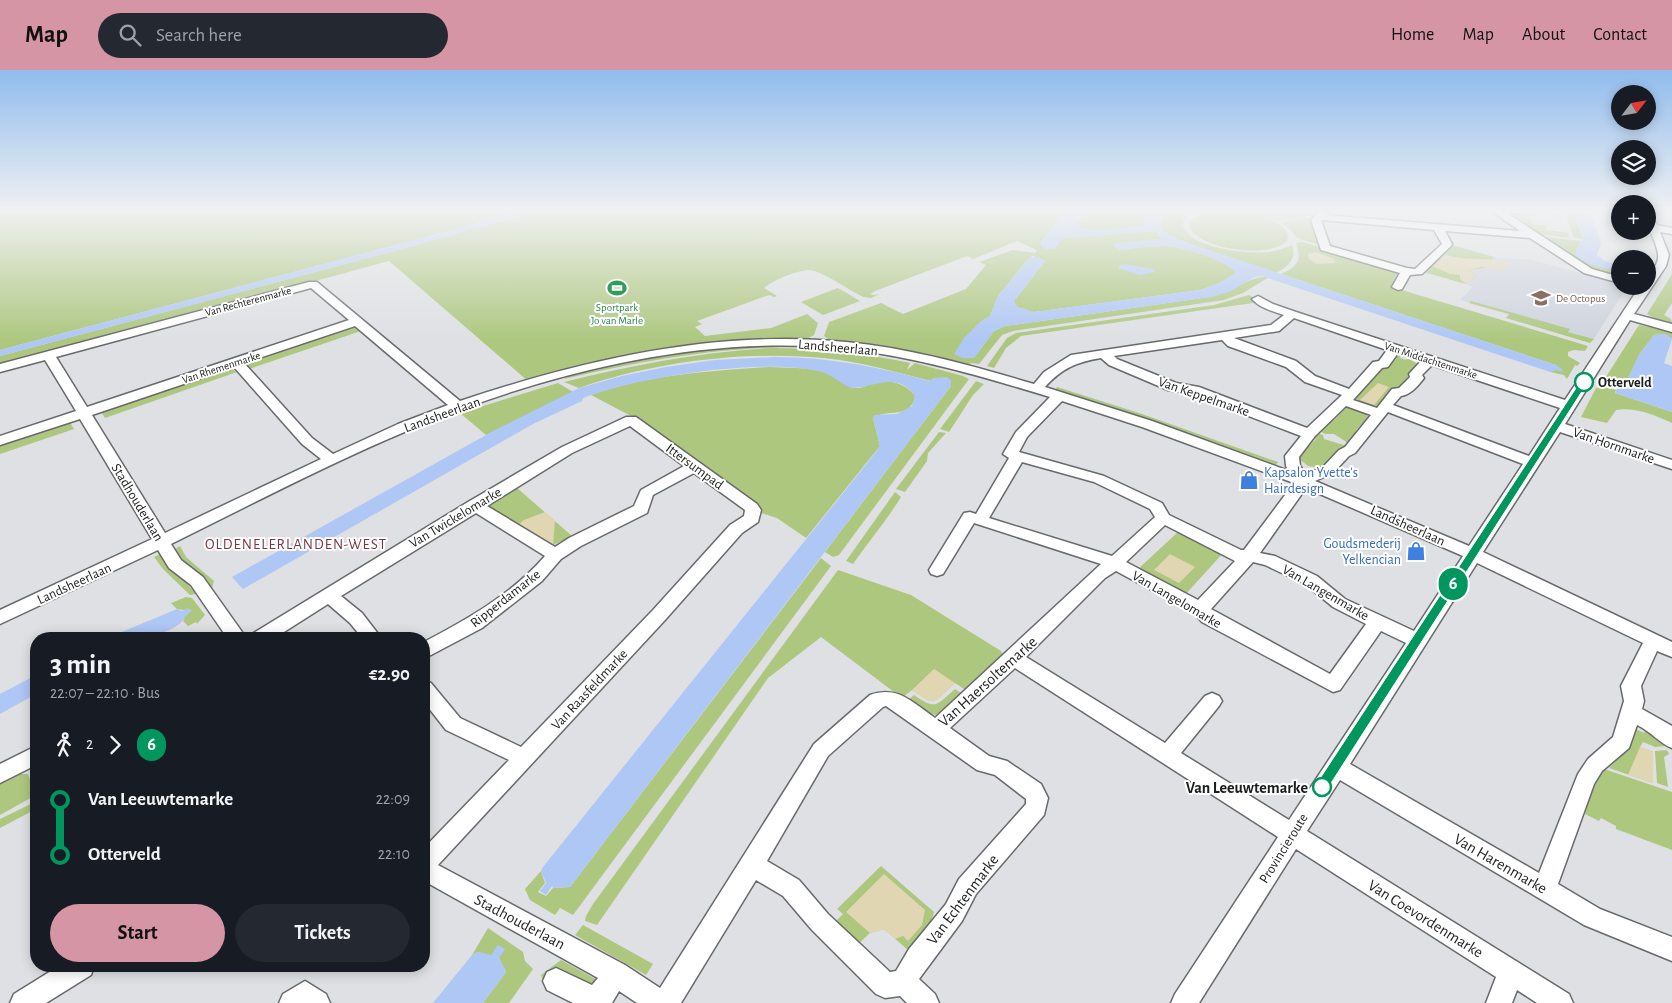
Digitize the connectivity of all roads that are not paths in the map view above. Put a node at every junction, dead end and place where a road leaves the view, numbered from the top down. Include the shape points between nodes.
1 (1345, 254) edge
2 (1438, 254) edge
3 (1562, 254) edge
4 (1668, 256) edge
5 (1406, 271) junction
6 (1656, 273) edge
7 (1611, 277) edge
8 (1398, 287) dead end
9 (1640, 295) edge
10 (1258, 299) dead end
11 (1292, 314) junction
12 (1626, 316) junction
13 (358, 322) junction
14 (1672, 328) edge
15 (1224, 335) junction
16 (1395, 348) junction
17 (1102, 353) junction
18 (49, 355) junction
19 (1430, 360) junction
20 (236, 362) junction
21 (0, 368) edge
22 (1037, 389) junction
23 (1059, 396) junction
24 (1347, 397) junction
25 (458, 406) junction
26 (1569, 406) junction
27 (1383, 410) junction
28 (84, 413) junction
29 (631, 420) joint
30 (1557, 426) junction
31 (1309, 434) junction
32 (0, 441) edge
33 (1018, 456) junction
34 (1292, 456) junction
35 (332, 460) junction
36 (1532, 462) junction
37 (1672, 465) edge
38 (695, 466) junction
39 (1328, 470) junction
40 (1303, 481) junction
41 (474, 505) junction
42 (753, 515) joint
43 (1162, 518) junction
44 (980, 520) junction
45 (162, 541) junction
46 (1473, 554) junction
47 (555, 555) junction
48 (1250, 556) junction
49 (1115, 563) junction
50 (937, 570) dead end
51 (328, 595) junction
52 (1200, 609) junction
53 (0, 618) edge
54 (1378, 621) junction
55 (233, 632) edge
56 (269, 632) edge
57 (367, 632) edge
58 (1416, 640) junction
59 (1653, 641) junction
60 (430, 647) edge
61 (1672, 650) edge
62 (1014, 658) junction
63 (430, 695) edge
64 (1212, 701) dead end
65 (1631, 713) junction
66 (936, 729) junction
67 (1672, 740) edge
68 (1167, 755) junction
69 (30, 758) edge
70 (524, 758) junction
71 (1335, 766) junction
72 (0, 774) edge
73 (1292, 834) junction
74 (430, 858) edge
75 (752, 865) junction
76 (430, 872) edge
77 (1545, 889) junction
78 (1672, 948) edge
79 (73, 972) edge
80 (1511, 972) junction
81 (616, 974) junction
82 (556, 981) dead end
83 (904, 983) junction
84 (29, 1001) edge
85 (597, 1002) edge
86 (292, 1003) edge
87 (317, 1003) edge
88 (660, 1003) edge
89 (666, 1003) edge
90 (926, 1003) edge
91 (1184, 1003) edge
92 (1498, 1003) edge
93 (1560, 1003) edge

1 - 5 street
2 - 5 street via 1418,272
3 - 7 street via 1588,271
4 - 6 street, Provincieroute
5 - 8 street
9 - 12 street, Provincieroute
10 - 11 street, Van Middachtenmarke
11 - 15 street via 1275,328
11 - 16 street, Van Middachtenmarke
12 - 14 street
12 - 26 street, Provincieroute
13 - 18 street, Van Rechterenmarke via 313,284
13 - 20 street, Van Rhemenmarke
13 - 25 street, Van Rechterenmarke
15 - 17 street
15 - 24 street via 1232,343 1291,364 1310,379
16 - 19 street, Van Middachtenmarke
16 - 24 street via 1383,364 1378,365
17 - 22 street via 1075,358 1049,375
17 - 31 street, Van Keppelmarke via 1113,362 1173,387 1194,390
18 - 21 street, Van Rechterenmarke
18 - 28 street, Stadhouderlaan
19 - 26 street, Van Middachtenmarke
19 - 27 street via 1415,374 1417,378 1403,392 1397,392
20 - 28 street, Van Rhemenmarke
20 - 35 street via 307,441
22 - 23 street, Landsheerlaan
22 - 25 street, Landsheerlaan via 883,351 817,343 764,343 687,350 617,362
23 - 33 street via 1021,435 1010,454
23 - 40 street, Landsheerlaan via 1195,440
24 - 27 street
24 - 31 street
25 - 35 street, Landsheerlaan
26 - 30 street, Provincieroute
27 - 36 street
27 - 39 street via 1357,444
28 - 32 street, Van Rhemenmarke
28 - 45 street, Stadhouderlaan
29 - 38 street, Ittersumpad
29 - 41 street, Van Twickelomarke via 567,450
30 - 36 street, Provincieroute
30 - 37 street, Van Hornmarke
31 - 34 street
33 - 43 street, Van Langenmarke via 1099,479 1156,506
33 - 44 street
34 - 39 street via 1303,467
34 - 40 street via 1293,466
35 - 45 street, Landsheerlaan
36 - 46 street, Provincieroute
38 - 42 street, Ittersumpad via 751,507
38 - 47 street, Ripperdamarke via 651,488 641,509
39 - 40 street
40 - 46 street, Landsheerlaan
40 - 48 street
41 - 47 street, Ripperdamarke
41 - 51 street, Van Twickelomarke
42 - 70 street, Van Raasfeldmarke via 749,522 736,529
43 - 48 street, Van Langenmarke via 1238,556
43 - 49 street, Van Haersoltemarke
44 - 49 street, Van Langelomarke
44 - 50 street via 970,518
45 - 53 street, Landsheerlaan
45 - 55 street, Stadhouderlaan via 175,564 197,581
46 - 58 street, Provincieroute
46 - 59 street, Landsheerlaan
47 - 60 street, Ripperdamarke via 536,577 476,623
48 - 52 street
48 - 54 street, Van Langenmarke via 1269,560 1311,580 1339,603
49 - 52 street, Van Langelomarke
49 - 62 street, Van Haersoltemarke via 1099,574
51 - 56 street, Van Twickelomarke
51 - 57 street
52 - 54 street, Van Langelomarke via 1208,617 1333,685
54 - 58 street, Van Langenmarke
58 - 71 street, Provincieroute
59 - 61 street, Landsheerlaan
59 - 65 street via 1631,686 1634,701
62 - 66 street, Van Haersoltemarke
62 - 68 street
63 - 70 street via 453,724
64 - 68 street
65 - 67 street via 1654,724
65 - 77 street via 1622,742 1595,765 1585,780
66 - 75 street, Van Haersoltemarke via 899,703 887,698 878,700 821,750
66 - 83 street, Van Echtenmarke via 984,764 1000,767 1033,791 1037,798 1036,808 967,887 962,902 910,966
68 - 73 street
69 - 72 street
70 - 74 street, Van Raasfeldmarke
71 - 73 street, Provincieroute
71 - 77 street, Van Harenmarke
73 - 80 street, Van Coevordenmarke
73 - 91 street, Provincieroute
75 - 83 street via 791,888 820,922 885,985
75 - 89 street, Van Haersoltemarke
76 - 81 street, Stadhouderlaan
77 - 78 street, Van Harenmarke via 1592,917
79 - 84 street
80 - 92 street
80 - 93 street, Van Coevordenmarke
81 - 85 street
81 - 88 street, Stadhouderlaan
82 - 85 street
83 - 90 street
86 - 87 street via 305,994

